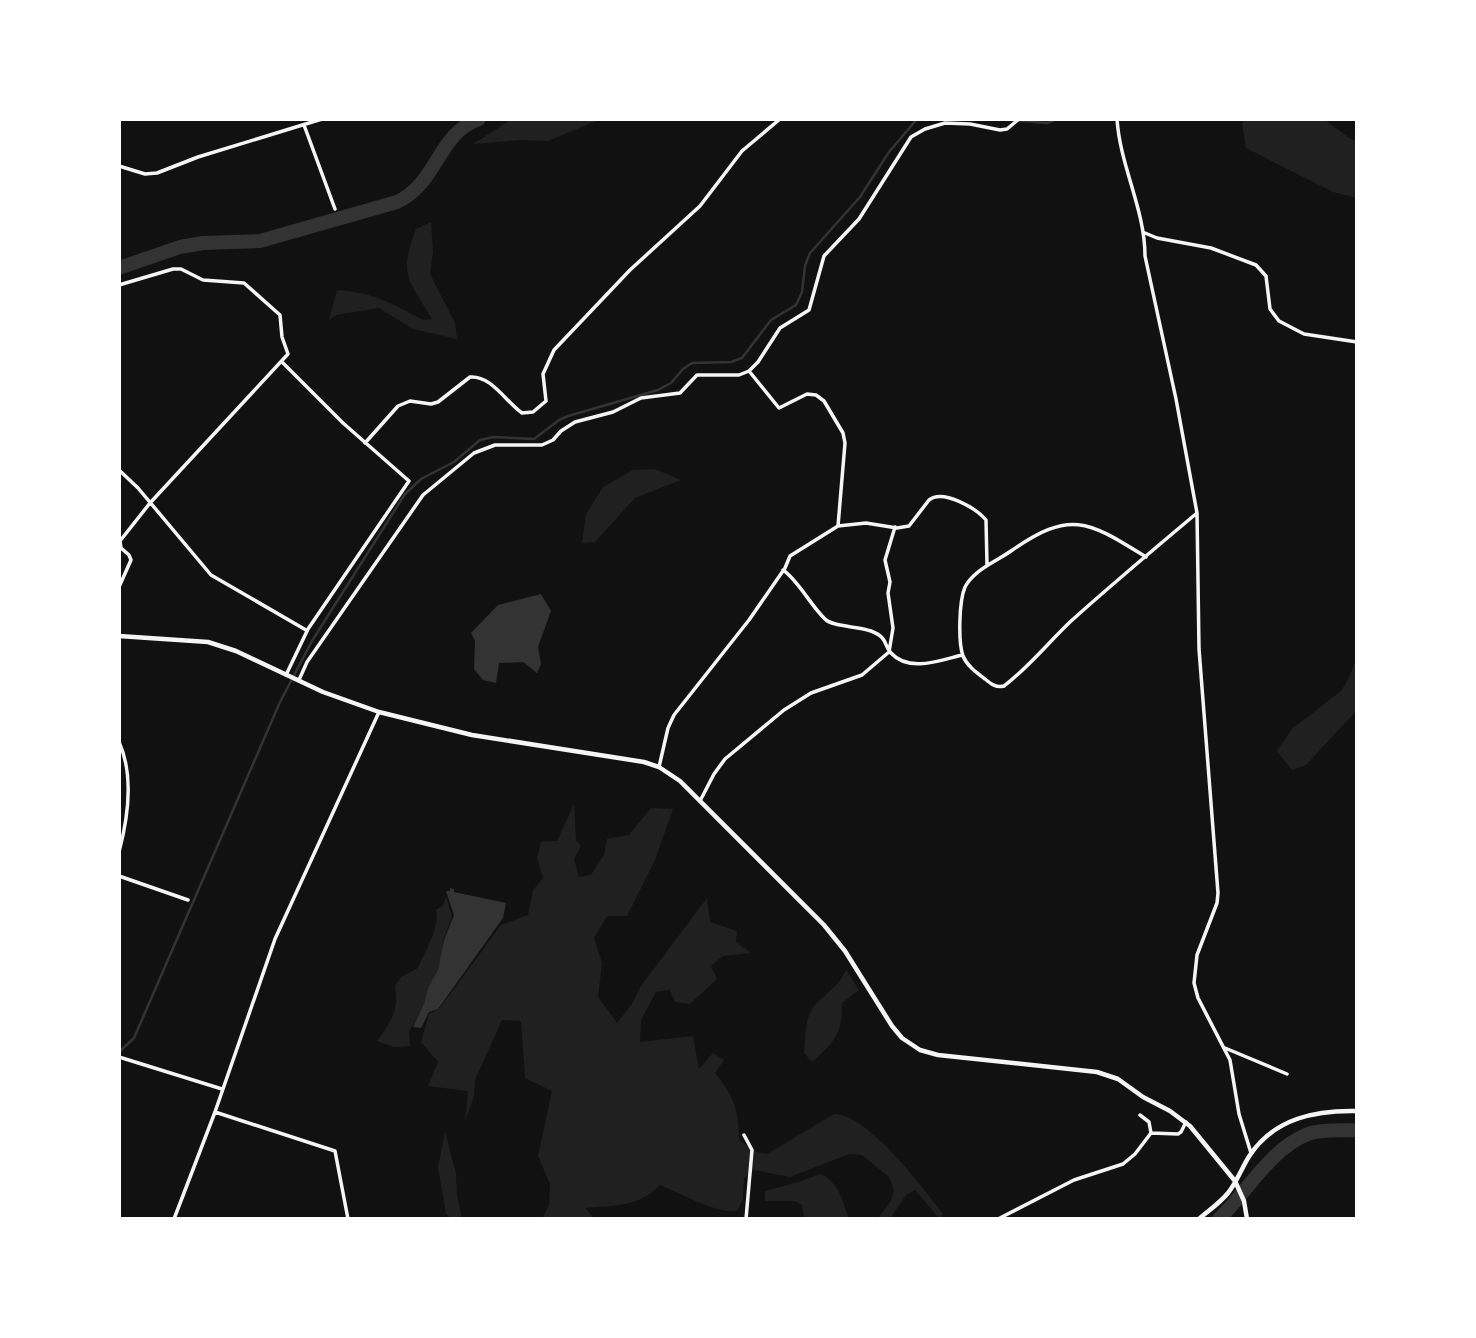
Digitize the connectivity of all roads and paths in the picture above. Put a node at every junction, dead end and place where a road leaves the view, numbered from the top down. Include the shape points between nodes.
1 (322, 119) edge
2 (780, 119) edge
3 (1019, 119) edge
4 (1117, 119) edge
5 (304, 125) junction
6 (119, 166) edge
7 (335, 209) dead end
8 (1145, 233) junction
9 (119, 285) edge
10 (1357, 342) edge
11 (282, 362) junction
12 (749, 371) junction
13 (365, 443) junction
14 (119, 470) edge
15 (150, 503) junction
16 (1197, 513) junction
17 (838, 526) junction
18 (895, 527) junction
19 (1146, 557) junction
20 (987, 565) junction
21 (783, 570) junction
22 (119, 587) edge
23 (307, 631) junction
24 (119, 636) edge
25 (889, 652) junction
26 (962, 655) junction
27 (286, 674) junction
28 (299, 680) junction
29 (379, 712) junction
30 (119, 742) edge
31 (659, 767) junction
32 (700, 801) junction
33 (119, 852) edge
34 (119, 876) edge
35 (188, 900) dead end
36 (1223, 1047) junction
37 (119, 1057) edge
38 (1287, 1074) dead end
39 (222, 1089) junction
40 (1357, 1111) edge
41 (215, 1112) junction
42 (1140, 1115) dead end
43 (1186, 1122) junction
44 (1151, 1133) junction
45 (744, 1135) dead end
46 (1251, 1153) junction
47 (1235, 1181) junction
48 (174, 1219) edge
49 (348, 1219) edge
50 (746, 1219) edge
51 (998, 1219) edge
52 (1199, 1219) edge
53 (1247, 1219) edge

1 - 5 street
2 - 13 street via 742,151 700,206 629,271 554,350 543,374 547,396 543,405 522,413 489,383 470,377 438,402 410,401 398,406
3 - 12 street via 1000,130 945,123 911,137 859,219 824,256 808,310 780,328
4 - 8 street
5 - 6 street via 157,173
5 - 7 street
8 - 10 street via 1211,248 1256,265 1266,276 1270,309 1279,321 1304,334
8 - 16 street via 1145,256
9 - 11 street via 177,269 203,280 244,283 280,315 288,351
11 - 13 street
11 - 15 street
12 - 17 street via 779,408 807,394 816,395 840,427 845,443
12 - 28 street via 697,375 680,393 641,398 614,412 575,422 542,445 495,445 474,453 423,495
13 - 23 street via 407,478 408,484
14 - 15 street
15 - 22 street via 120,541 131,560
15 - 23 street via 211,575
16 - 19 street
16 - 36 street via 1199,649 1218,893 1197,955 1194,983
17 - 18 street
17 - 21 street via 790,556
18 - 20 street via 909,526 932,497 945,497 986,520
18 - 25 street via 885,560 893,628
19 - 20 street via 1101,530 1075,525 1034,534
19 - 26 street via 1004,686 985,679
20 - 26 street via 968,582 960,600
21 - 25 street via 826,621 872,631 884,639
21 - 31 street via 671,721
23 - 27 street
24 - 27 street via 215,643
25 - 26 street via 924,664
25 - 32 street via 862,675 810,693 784,710 725,759
27 - 28 street
28 - 29 street
29 - 31 street via 472,735
29 - 39 street via 275,939
30 - 33 street via 128,797
31 - 32 street
32 - 43 street via 824,925 892,1026 910,1044 938,1055 1104,1074
34 - 35 street
36 - 38 street
36 - 46 street
37 - 39 street
39 - 41 street
40 - 46 street via 1329,1111 1297,1119 1275,1130
41 - 48 street
41 - 49 street via 335,1151
42 - 44 street via 1149,1122
43 - 44 street via 1181,1132
43 - 47 street
44 - 51 street via 1123,1164 1074,1180
45 - 50 street via 752,1150
46 - 47 street
47 - 52 street
47 - 53 street

